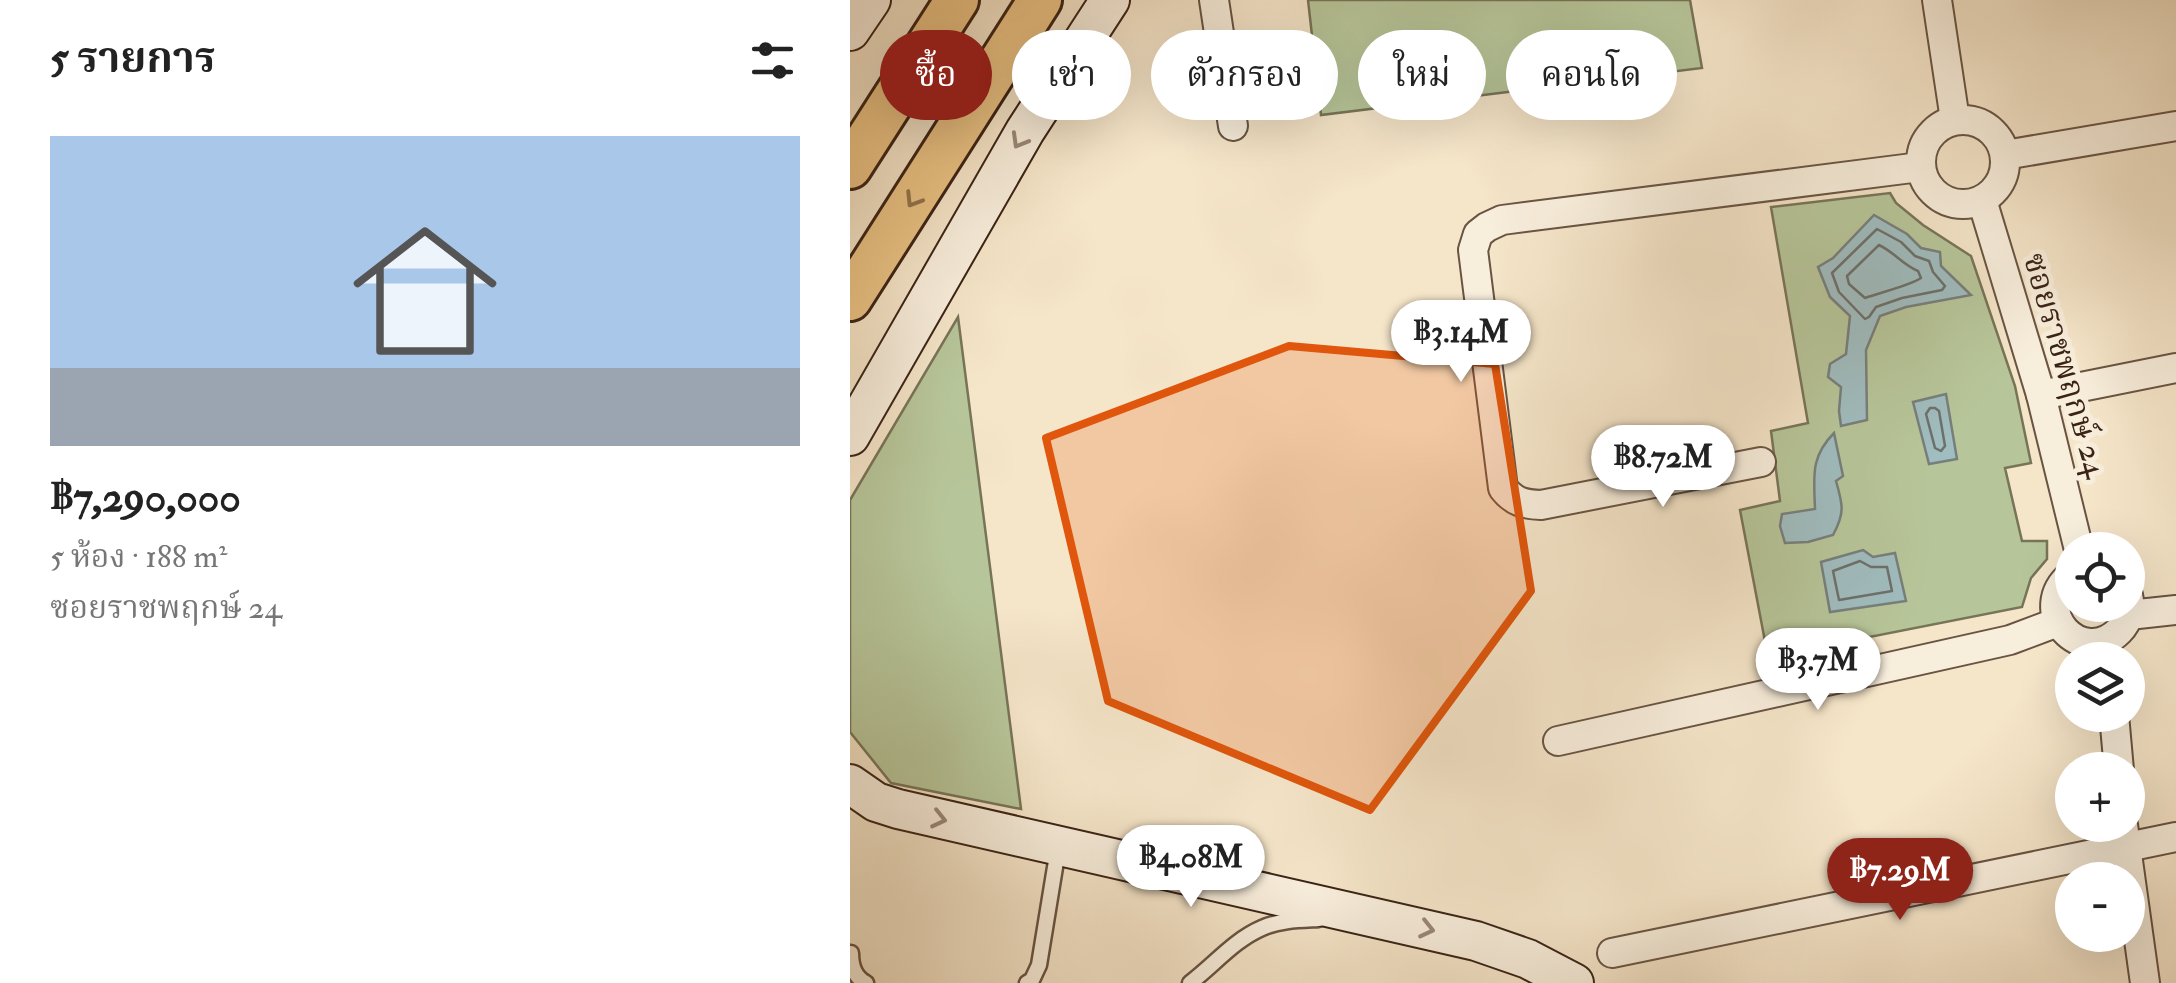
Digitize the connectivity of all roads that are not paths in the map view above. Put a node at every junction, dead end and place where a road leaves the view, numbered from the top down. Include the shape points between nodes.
1 (871, 0) edge
2 (1040, 0) edge
3 (1110, 0) edge
4 (1214, 0) edge
5 (1937, 0) edge
6 (955, 2) edge
7 (850, 31) edge
8 (1955, 120) junction
9 (1233, 126) dead end
10 (2176, 126) edge
11 (2005, 155) junction
12 (850, 167) edge
13 (1920, 167) junction
14 (1982, 200) junction
15 (850, 299) edge
16 (2176, 368) edge
17 (2041, 395) junction
18 (850, 436) edge
19 (1761, 462) dead end
20 (2075, 532) edge
21 (2145, 607) edge
22 (2176, 610) edge
23 (2058, 622) joint
24 (2125, 622) edge
25 (2086, 642) edge
26 (2111, 642) edge
27 (1558, 741) dead end
28 (850, 784) edge
29 (2145, 836) edge
30 (2176, 837) edge
31 (2098, 842) edge
32 (2125, 842) edge
33 (1058, 845) junction
34 (1366, 915) junction
35 (851, 953) edge
36 (1612, 953) dead end
37 (866, 983) edge
38 (1028, 983) edge
39 (1190, 983) edge
40 (1574, 983) edge
41 (2146, 983) edge

1 - 7 main road
2 -> 15 main road
3 -> 18 main road via 1025,131
4 - 9 street
5 - 8 street
6 - 12 main road
8 - 11 street via 1982,124
8 - 13 street via 1932,132
10 - 11 street
11 - 14 street via 2003,176
13 - 14 street via 1935,195 1966,204
13 - 19 street via 1502,220 1478,234 1478,296 1503,488 1512,500 1541,505
14 - 17 street, ซอยราชพฤกษ์ 24
16 - 17 street
17 - 20 street, ซอยราชพฤกษ์ 24
21 - 22 street
23 - 25 street
23 - 27 street via 2010,640
24 - 26 street
28 -> 33 main road via 898,810
29 - 30 street
31 - 36 street
32 - 41 street
33 - 34 main road
33 - 38 lane via 1039,965
34 - 39 lane via 1261,928
34 -> 40 main road via 1476,941
35 - 37 lane via 851,965

